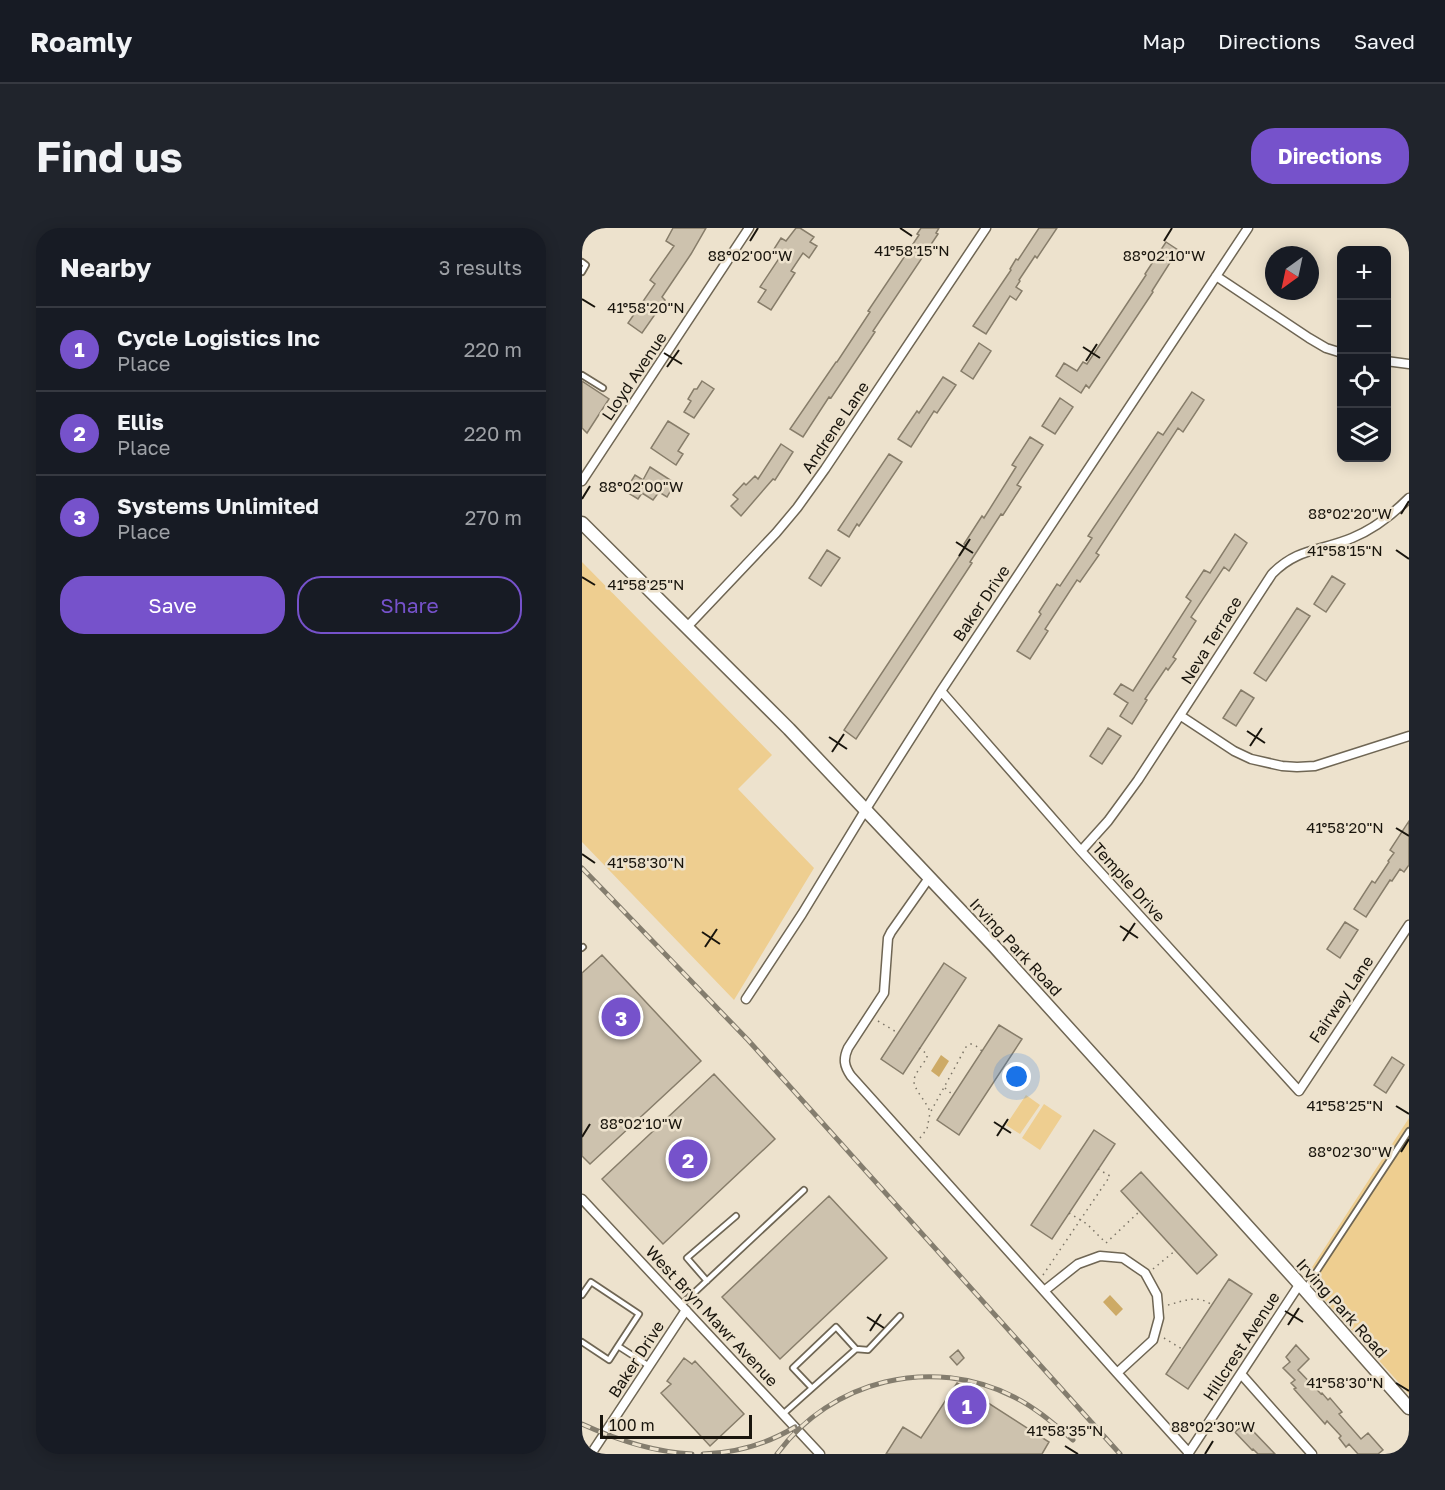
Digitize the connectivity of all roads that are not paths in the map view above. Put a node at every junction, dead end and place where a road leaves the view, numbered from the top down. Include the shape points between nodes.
1 (749, 228) edge
2 (986, 228) edge
3 (1248, 228) edge
4 (582, 262) edge
5 (582, 272) edge
6 (1216, 276) junction
7 (1337, 352) edge
8 (1391, 362) edge
9 (1409, 364) edge
10 (582, 375) edge
11 (603, 388) dead end
12 (582, 481) edge
13 (1409, 498) edge
14 (582, 523) edge
15 (687, 627) junction
16 (941, 691) junction
17 (1181, 716) junction
18 (1409, 736) edge
19 (866, 809) junction
20 (1081, 851) junction
21 (928, 878) junction
22 (1409, 925) edge
23 (747, 999) dead end
24 (1299, 1090) joint
25 (1409, 1131) edge
26 (804, 1190) dead end
27 (582, 1199) edge
28 (736, 1216) dead end
29 (707, 1281) junction
30 (1302, 1287) junction
31 (1044, 1291) junction
32 (582, 1295) edge
33 (684, 1308) junction
34 (900, 1316) dead end
35 (582, 1342) edge
36 (618, 1346) junction
37 (856, 1349) junction
38 (649, 1366) junction
39 (1117, 1373) junction
40 (1241, 1374) junction
41 (812, 1388) junction
42 (1409, 1408) edge
43 (783, 1414) junction
44 (595, 1453) edge
45 (820, 1454) edge
46 (1188, 1454) edge
47 (1312, 1454) edge

1 - 12 street, Lloyd Avenue
2 - 15 street, Andrene Lane via 797,508
3 - 6 street, Baker Drive
4 - 5 lane via 586,265
6 - 7 street via 1309,338
6 - 16 street, Baker Drive
8 - 9 street
10 - 11 lane
13 - 17 street, Neva Terrace via 1367,531 1306,552 1279,566
14 - 15 main road, Irving Park Road
15 - 19 main road, Irving Park Road
16 - 19 street, Baker Drive
16 - 20 street, Temple Drive
17 - 18 street via 1234,751 1282,766 1315,766
17 - 20 street, Neva Terrace via 1126,798
19 - 21 main road, Irving Park Road
19 - 23 street, Baker Drive
20 - 24 street, Temple Drive
21 - 30 main road, Irving Park Road
21 - 31 street via 888,938 884,993 848,1048 844,1063 846,1070
22 - 24 street, Fairway Lane
25 - 30 lane
26 - 29 lane
27 - 33 street, West Bryn Mawr Avenue
28 - 29 lane via 687,1258
29 - 33 lane
30 - 40 street, Hillcrest Avenue
30 - 42 main road, Irving Park Road
31 - 39 street
31 - 39 street via 1078,1264 1100,1256 1123,1258 1146,1275 1157,1295 1159,1318 1153,1340
32 - 36 lane via 591,1282 639,1314
33 - 38 street, Baker Drive
33 - 43 street, West Bryn Mawr Avenue
34 - 37 lane via 868,1350
35 - 36 lane via 609,1360
36 - 38 lane
37 - 41 lane
37 - 41 lane via 836,1327 793,1368
38 - 44 street, Baker Drive
39 - 46 street
40 - 46 street, Hillcrest Avenue
40 - 47 street
41 - 43 lane
43 - 45 street, West Bryn Mawr Avenue

